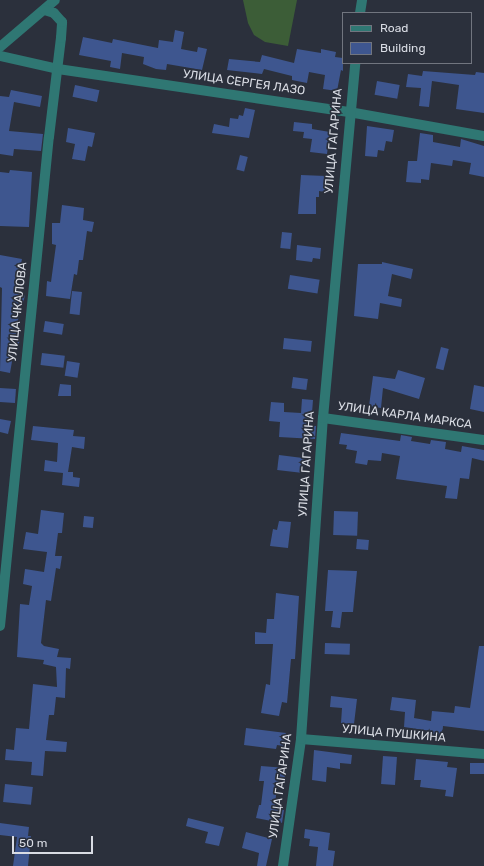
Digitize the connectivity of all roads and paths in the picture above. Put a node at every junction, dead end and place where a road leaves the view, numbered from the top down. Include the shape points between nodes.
1 (55, 0) edge
2 (362, 0) edge
3 (44, 10) junction
4 (360, 12) edge
5 (0, 47) edge
6 (0, 56) edge
7 (355, 64) edge
8 (58, 68) junction
9 (349, 112) junction
10 (484, 136) edge
11 (323, 418) junction
12 (484, 440) edge
13 (0, 626) edge
14 (301, 739) junction
15 (484, 754) edge
16 (283, 866) edge

1 - 3 street
2 - 4 street
3 - 5 street
3 - 8 street, УЛИЦА ЧКАЛОВА via 54,13 62,22
6 - 8 street, УЛИЦА СЕРГЕЯ ЛАЗО
7 - 9 street, УЛИЦА ГАГАРИНА
8 - 9 street, УЛИЦА СЕРГЕЯ ЛАЗО
8 - 13 street, УЛИЦА ЧКАЛОВА
9 - 10 street, УЛИЦА СЕРГЕЯ ЛАЗО
9 - 11 street, УЛИЦА ГАГАРИНА
11 - 12 street, УЛИЦА КАРЛА МАРКСА
11 - 14 street, УЛИЦА ГАГАРИНА
14 - 15 street, УЛИЦА ПУШКИНА
14 - 16 street, УЛИЦА ГАГАРИНА

